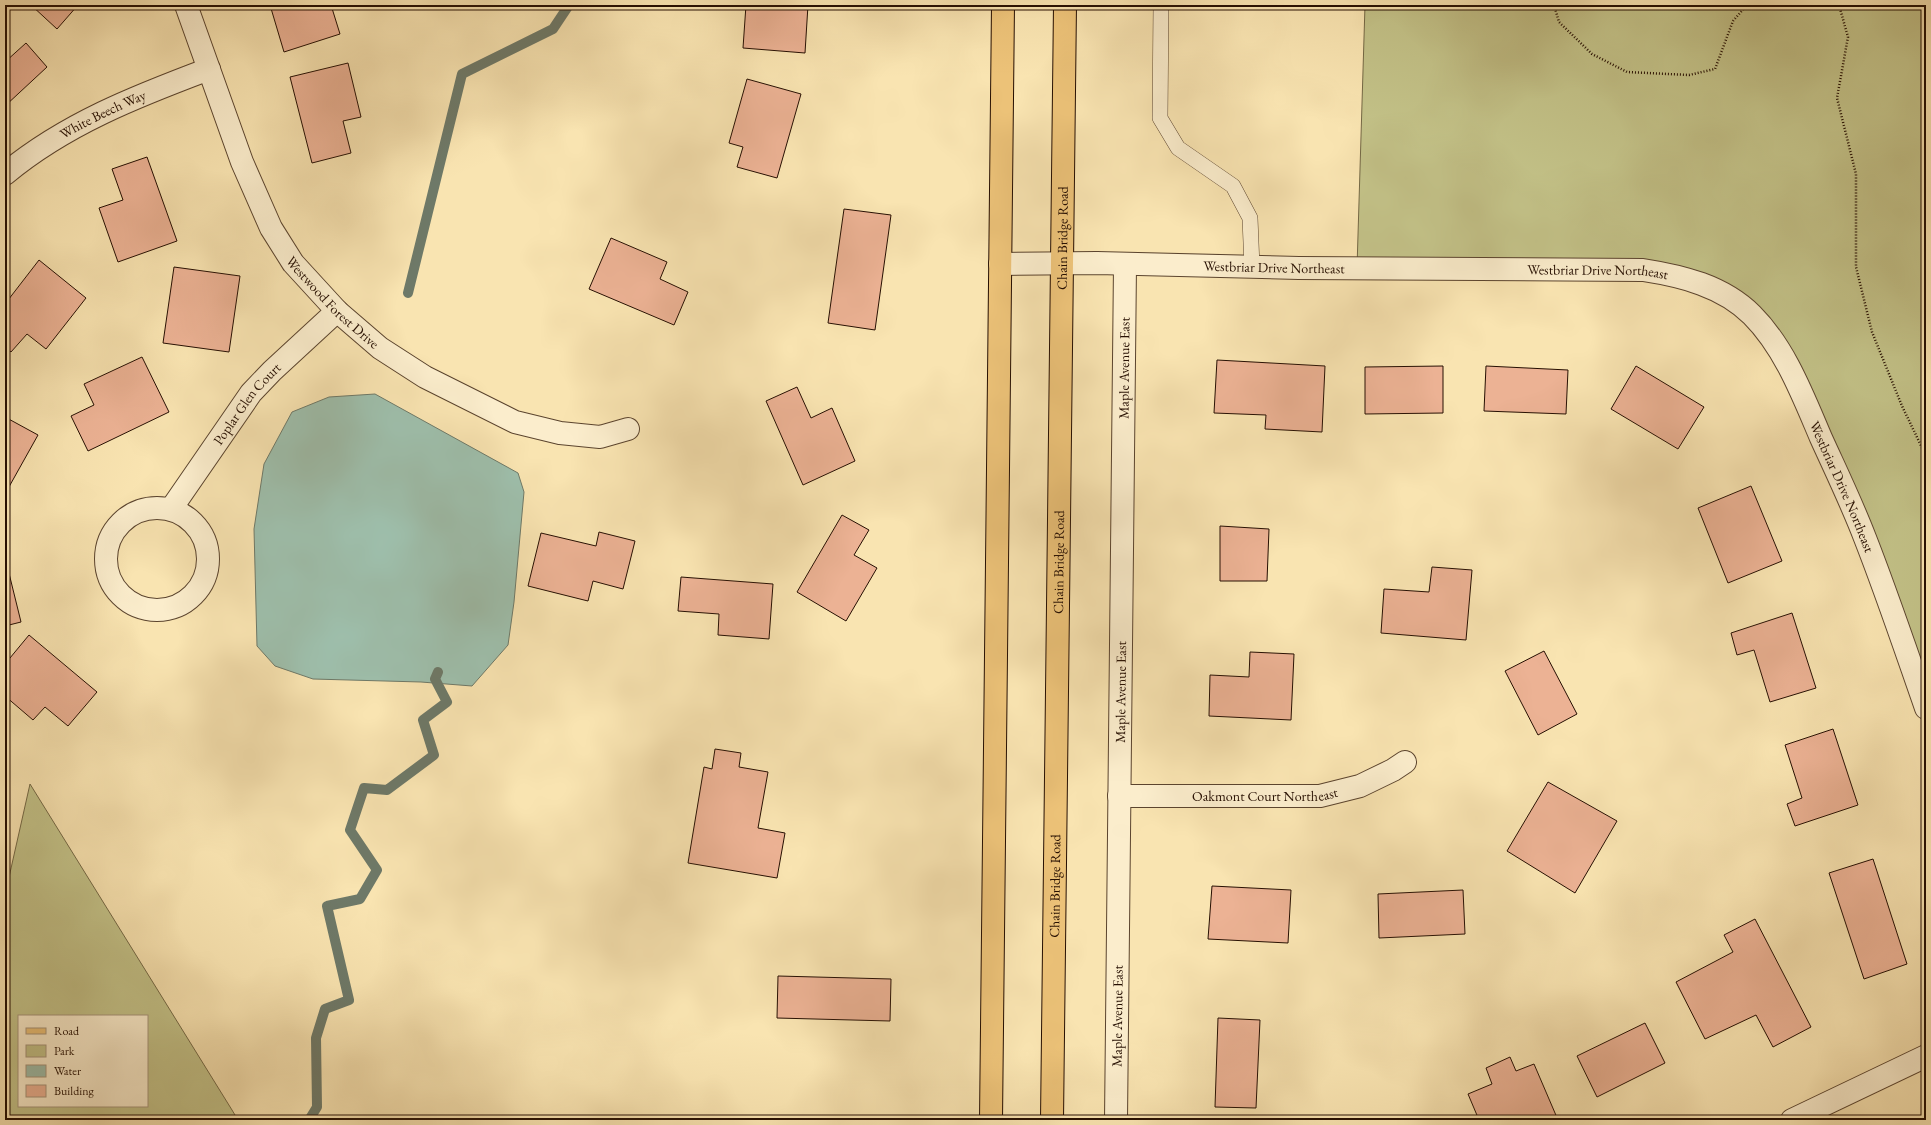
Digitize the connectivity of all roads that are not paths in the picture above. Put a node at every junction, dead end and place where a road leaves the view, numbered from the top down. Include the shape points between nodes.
1 (186, 5) edge
2 (1003, 5) edge
3 (1065, 5) edge
4 (1161, 5) edge
5 (209, 69) junction
6 (5, 174) edge
7 (1000, 264) junction
8 (1062, 264) junction
9 (1125, 265) junction
10 (1252, 267) junction
11 (336, 311) junction
12 (628, 429) dead end
13 (171, 509) junction
14 (1926, 708) edge
15 (1404, 762) dead end
16 (1119, 796) junction
17 (1926, 1056) edge
18 (991, 1120) edge
19 (1052, 1120) edge
20 (1116, 1120) edge
21 (1792, 1120) edge

1 - 5 street, Westwood Forest Drive
2 - 7 main road
3 - 8 main road, Chain Bridge Road
4 - 10 lane via 1160,118 1178,148 1233,186 1250,218
5 - 6 street, White Beech Way via 133,98 86,120 28,155
5 - 11 street, Westwood Forest Drive via 242,162 271,228 293,263
7 - 8 street, Westbriar Drive Northeast
7 - 18 main road
8 - 9 street, Westbriar Drive Northeast
8 - 19 main road, Chain Bridge Road
9 - 10 street, Westbriar Drive Northeast
9 - 16 street, Maple Avenue East
10 - 14 street, Westbriar Drive Northeast via 1643,270 1680,276 1716,289 1736,302 1752,315 1775,343 1800,390 1865,537
11 - 12 street, Westwood Forest Drive via 380,348 425,376 515,422 560,433 600,437
11 - 13 street, Poplar Glen Court via 251,393
13 - 13 street via 148,508 127,517 111,534 105,556 109,580 122,598 142,610 166,611 187,602 202,584 209,562 205,539 192,520
15 - 16 street, Oakmont Court Northeast via 1360,786 1320,796
16 - 20 street, Maple Avenue East
17 - 21 street

